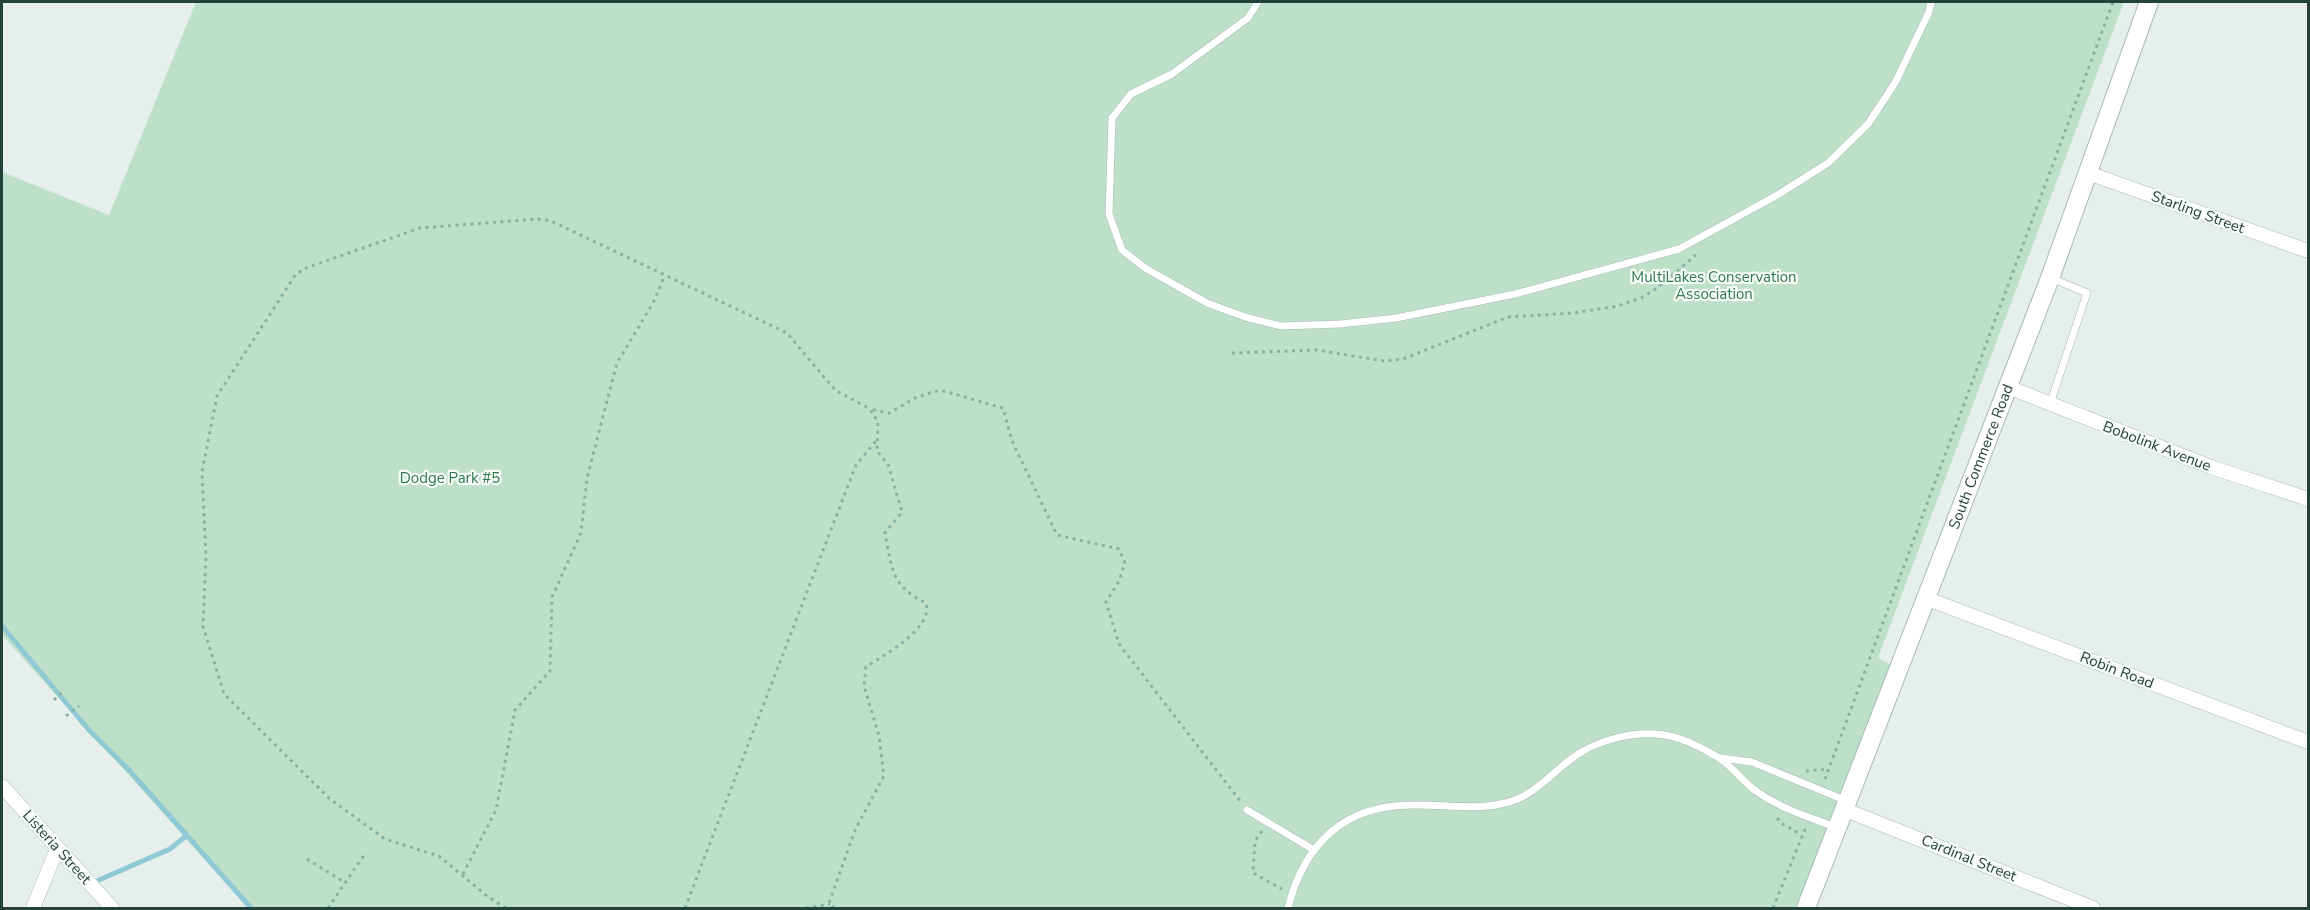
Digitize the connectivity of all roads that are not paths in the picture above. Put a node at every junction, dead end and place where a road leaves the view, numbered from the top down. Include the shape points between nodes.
1 (1258, 2) edge
2 (1931, 2) edge
3 (2149, 2) edge
4 (2088, 173) junction
5 (2308, 251) edge
6 (2050, 278) junction
7 (2008, 387) junction
8 (2050, 404) junction
9 (2308, 499) edge
10 (1925, 598) junction
11 (2308, 742) edge
12 (1720, 758) junction
13 (2, 786) edge
14 (1845, 805) junction
15 (1247, 810) road end
16 (1837, 827) junction
17 (57, 849) junction
18 (1314, 850) junction
19 (33, 909) edge
20 (112, 909) edge
21 (1288, 909) edge
22 (1806, 909) edge
23 (2093, 909) edge

1 - 2 lane via 1248,18 1172,74 1131,93 1112,118 1109,214 1122,250 1145,268 1207,303 1281,326 1396,318 1515,294 1679,249 1779,194 1828,163 1844,148 1868,124 1895,83
3 - 4 street, South Commerce Road
4 - 5 street, Starling Street
4 - 6 street, South Commerce Road
6 - 7 street, South Commerce Road
6 - 8 lane via 2087,293
7 - 8 street, Bobolink Avenue
7 - 10 street, South Commerce Road
8 - 9 street, Bobolink Avenue via 2211,467
10 - 11 street, Robin Road
10 - 14 street, South Commerce Road
12 - 14 lane via 1752,762
12 - 16 lane via 1757,792
12 - 18 lane via 1690,743 1657,734 1614,738 1575,756 1538,788 1519,798 1463,807 1372,808 1336,826
13 - 17 street, Listeria Street
14 - 16 street, South Commerce Road
14 - 23 street, Cardinal Street
15 - 18 lane
16 - 22 street, South Commerce Road
17 - 19 street
17 - 20 street, Listeria Street
18 - 21 lane via 1302,868

